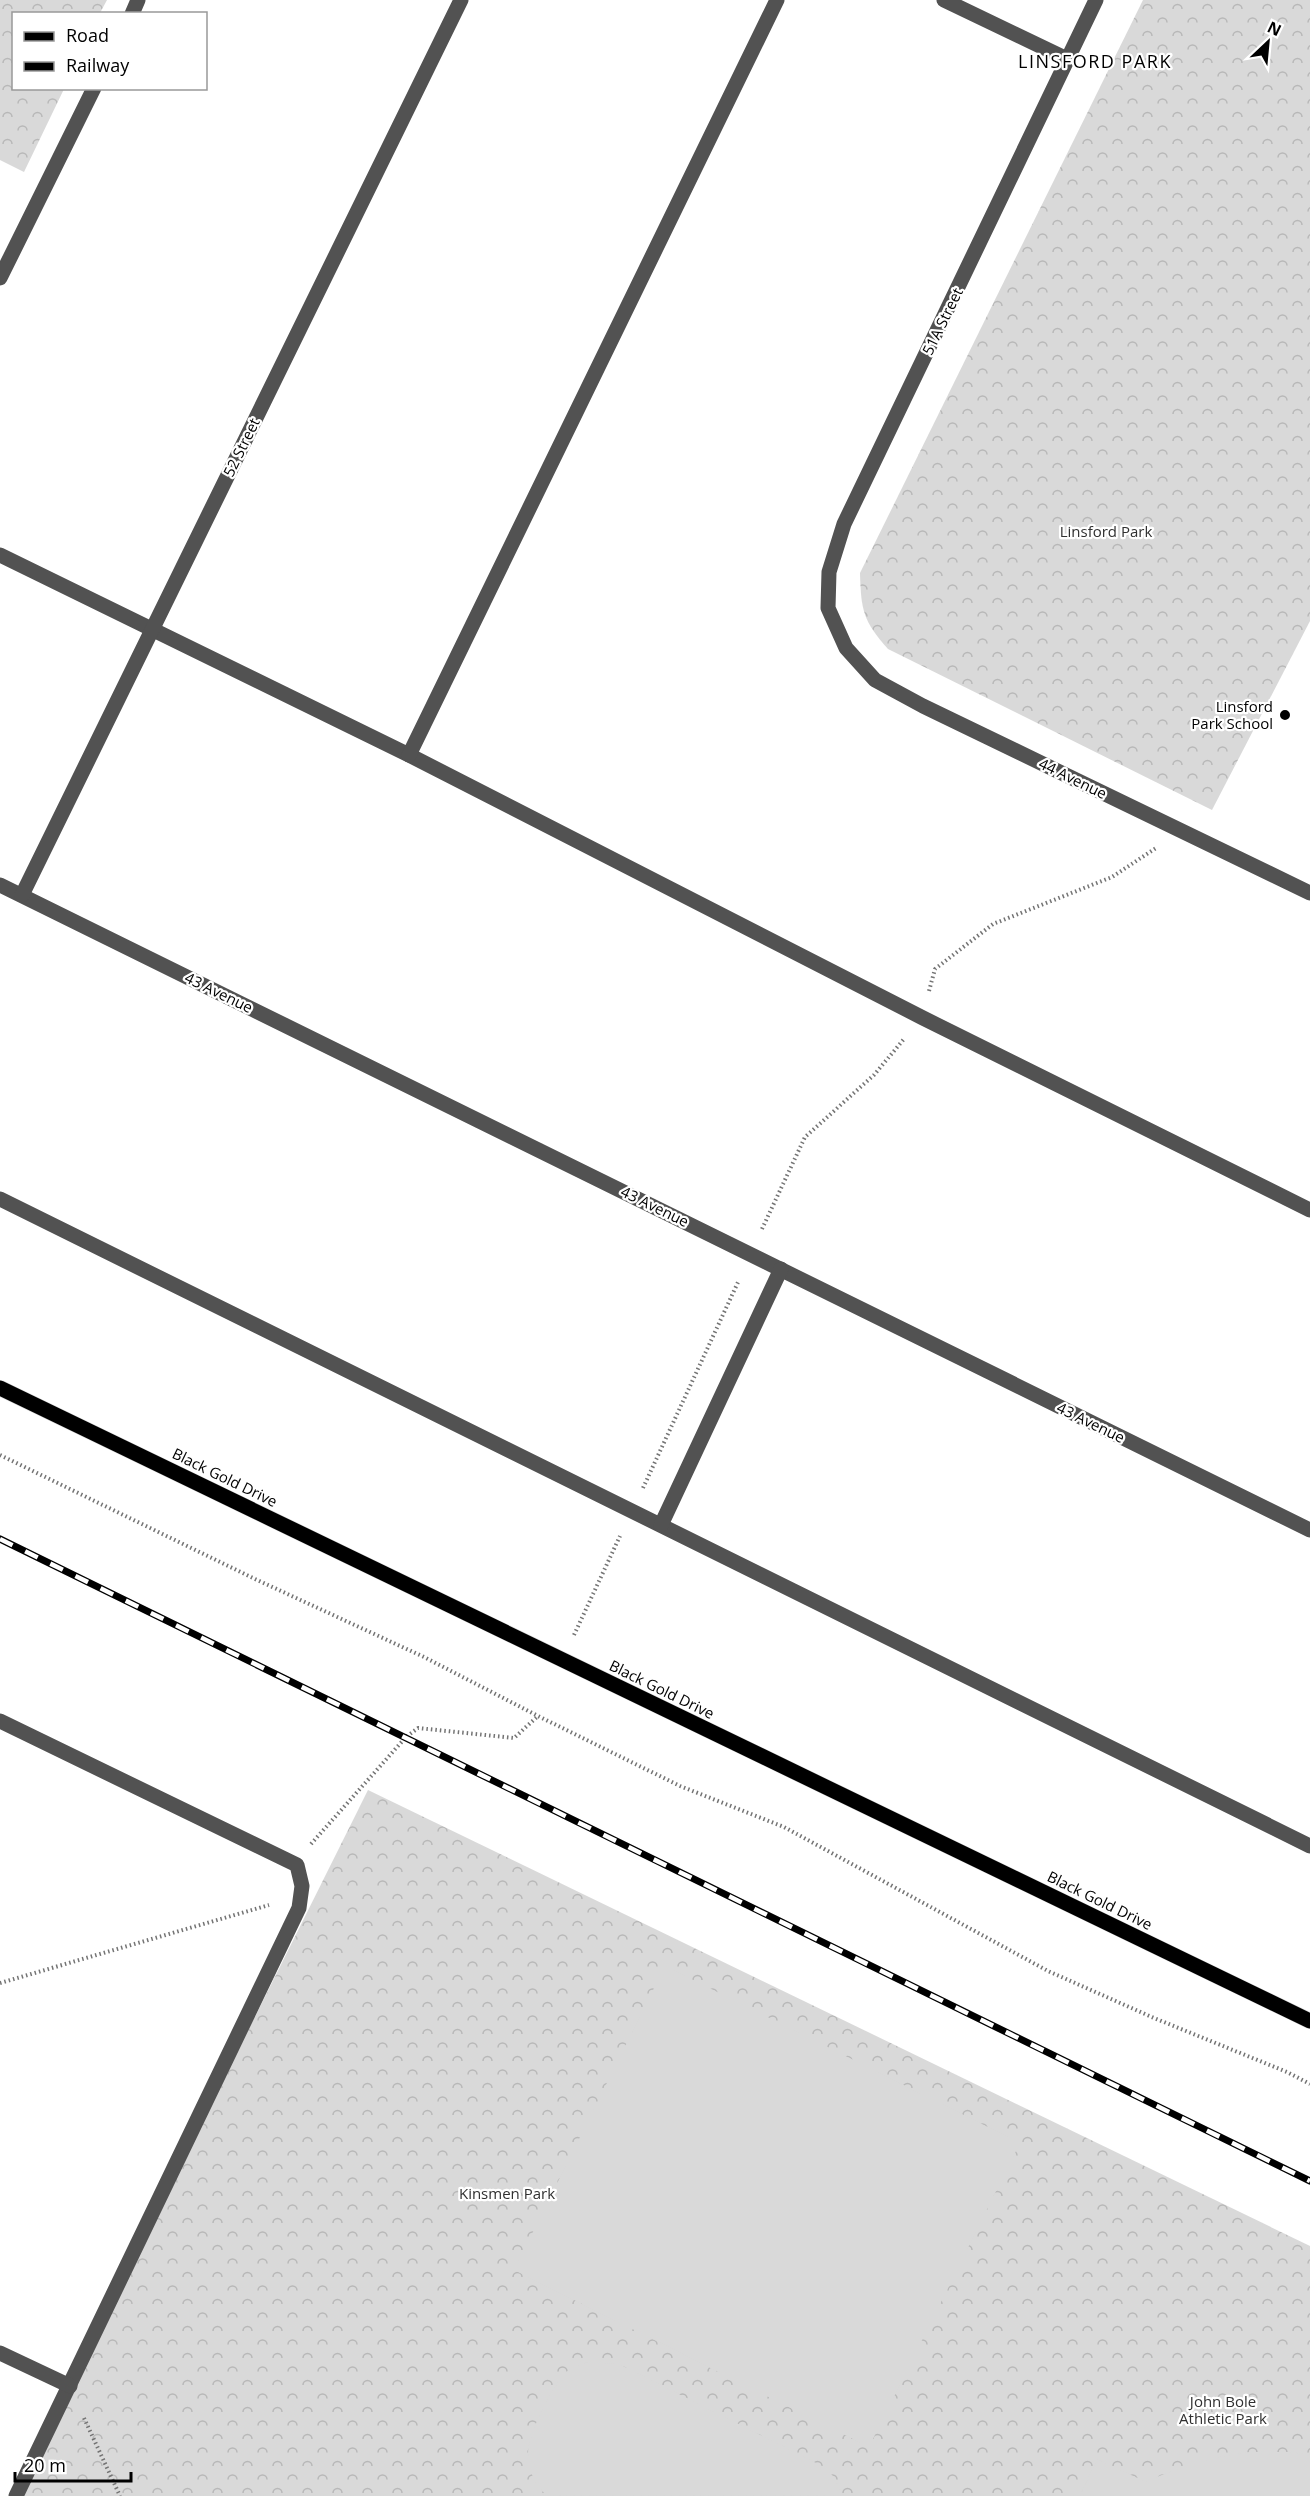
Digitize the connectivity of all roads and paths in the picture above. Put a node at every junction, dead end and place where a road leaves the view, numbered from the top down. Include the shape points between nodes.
1 (461, 0) edge
2 (777, 0) edge
3 (944, 0) edge
4 (1096, 0) edge
5 (1067, 59) junction
6 (93, 90) edge
7 (0, 278) edge
8 (0, 555) edge
9 (151, 631) junction
10 (846, 648) joint
11 (409, 755) junction
12 (1182, 831) junction
13 (0, 885) edge
14 (1310, 893) edge
15 (22, 895) junction
16 (923, 1018) junction
17 (0, 1199) edge
18 (1310, 1210) edge
19 (751, 1254) junction
20 (782, 1269) junction
21 (0, 1388) edge
22 (0, 1455) edge
23 (632, 1511) junction
24 (661, 1525) junction
25 (1310, 1530) edge
26 (574, 1636) dead end
27 (538, 1716) junction
28 (0, 1721) edge
29 (1310, 1846) edge
30 (297, 1865) junction
31 (0, 1983) edge
32 (1310, 2021) edge
33 (1310, 2084) edge
34 (0, 2353) edge
35 (70, 2386) junction
36 (16, 2496) edge
37 (120, 2496) edge

1 - 9 street, 52 Street
2 - 11 street
3 - 5 street
4 - 5 street, 51A Street
5 - 10 street, 51A Street via 844,524 829,572 828,608
6 - 7 street
8 - 9 street
9 - 11 street
9 - 15 street, 52 Street
10 - 12 street, 44 Avenue via 874,680
11 - 16 street
12 - 14 street, 44 Avenue
12 - 16 path via 1112,876 993,924 935,969
13 - 15 street, 43 Avenue
15 - 19 street, 43 Avenue
16 - 18 street
16 - 19 path via 874,1075 805,1137
17 - 23 street
19 - 20 street, 43 Avenue
19 - 23 path
20 - 24 street
20 - 25 street, 43 Avenue
21 - 32 main road, Black Gold Drive
22 - 27 path via 424,1657
23 - 24 street
23 - 26 path
24 - 29 street
27 - 30 path via 514,1738 418,1728 307,1848
27 - 33 path via 680,1786 784,1827 1048,1971
28 - 30 street
30 - 31 path via 276,1903
30 - 35 street via 302,1886 299,1908
34 - 35 street
35 - 36 street
35 - 37 path

